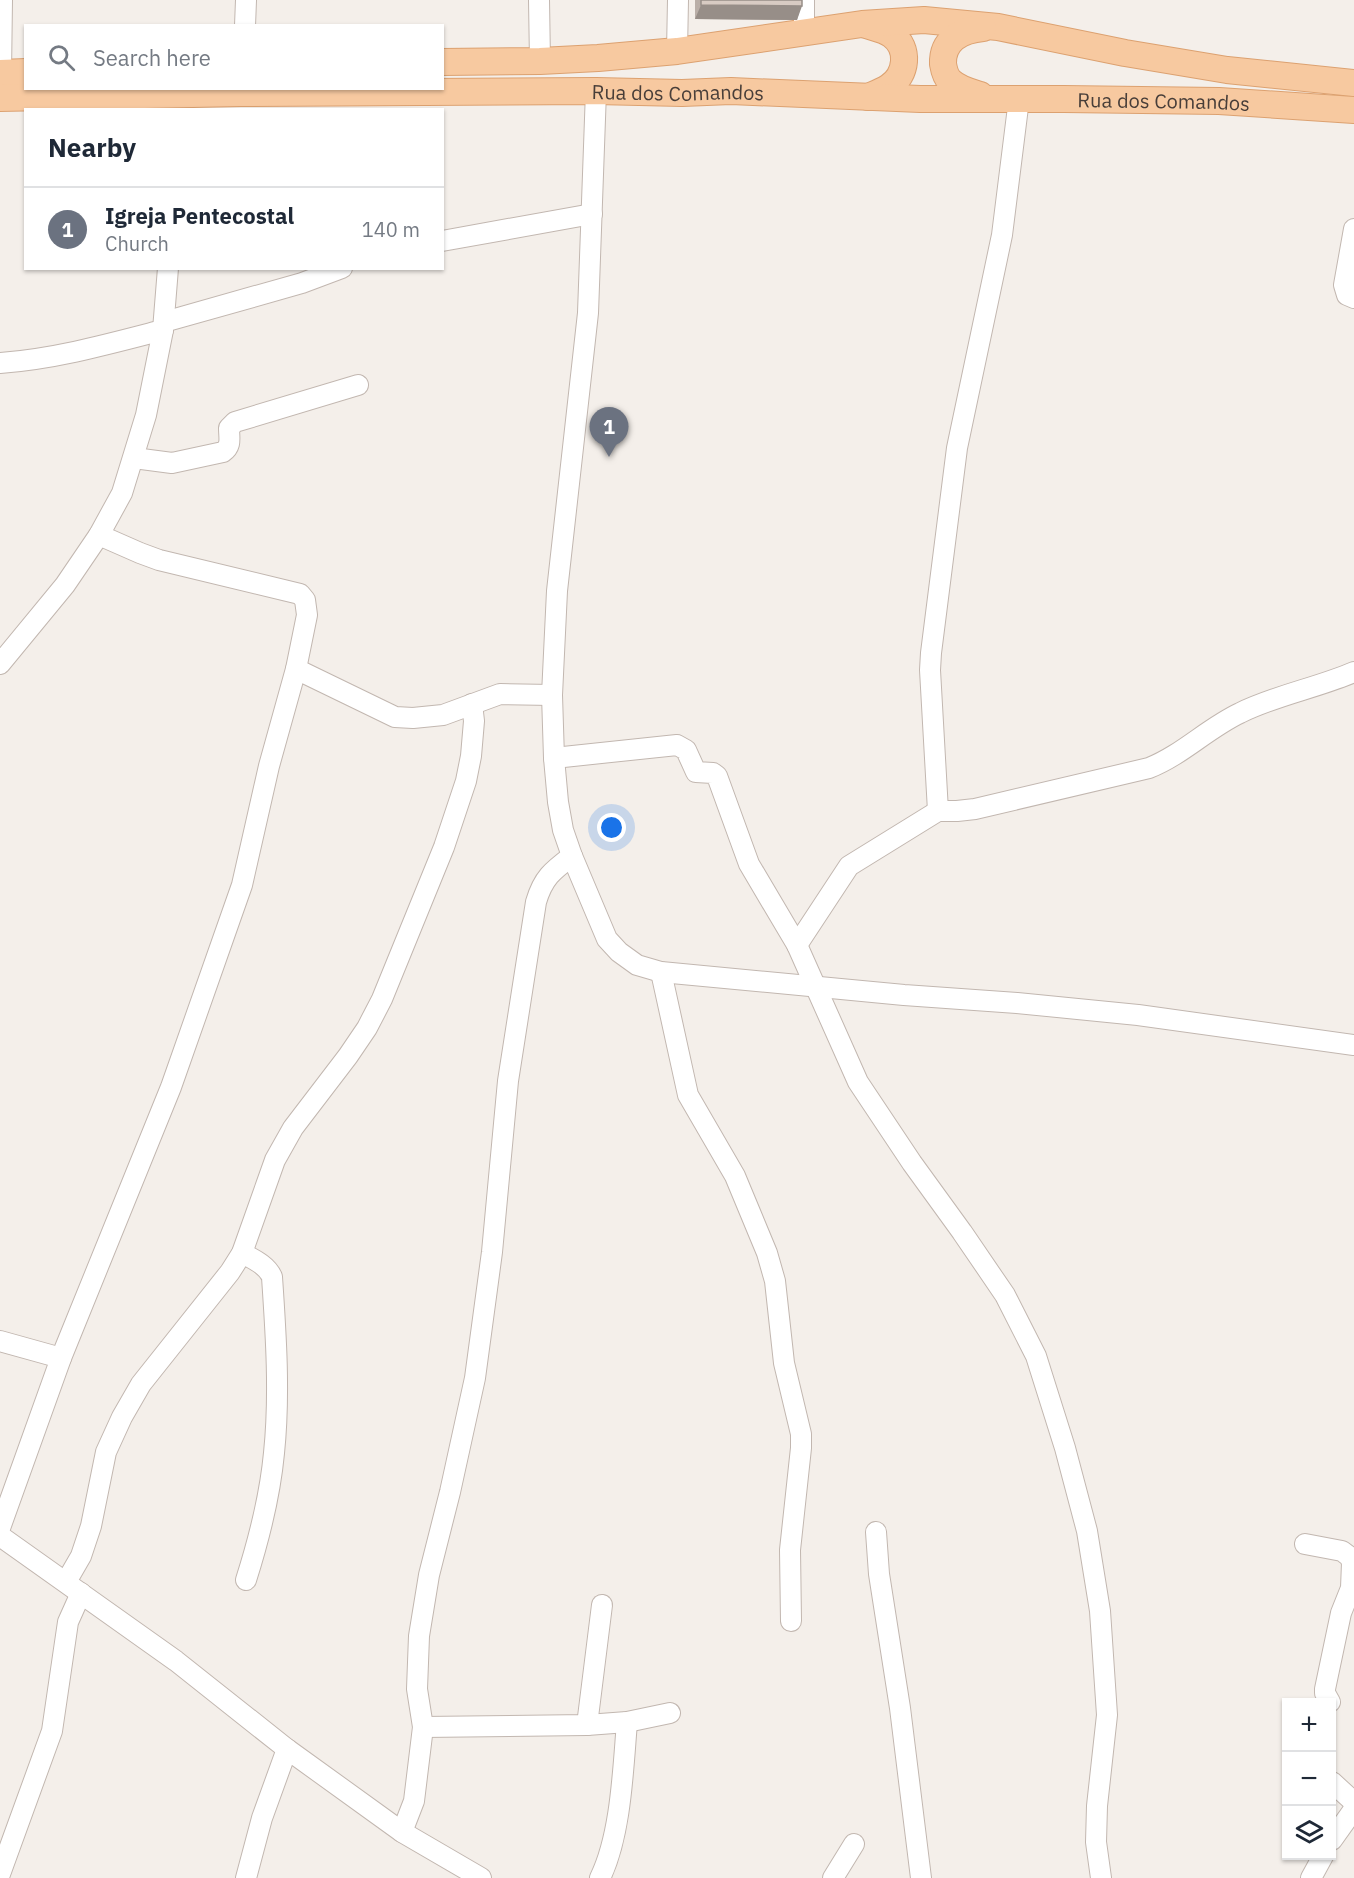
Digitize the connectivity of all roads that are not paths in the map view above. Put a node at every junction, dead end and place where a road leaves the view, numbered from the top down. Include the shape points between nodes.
1 (2, 0) edge
2 (246, 0) edge
3 (539, 0) edge
4 (678, 0) edge
5 (804, 0) edge
6 (245, 24) edge
7 (862, 24) junction
8 (998, 27) junction
9 (804, 33) junction
10 (677, 51) junction
11 (540, 61) junction
12 (444, 62) edge
13 (9, 73) edge
14 (1354, 83) edge
15 (596, 91) junction
16 (868, 97) junction
17 (0, 98) edge
18 (992, 99) junction
19 (1019, 99) junction
20 (181, 102) edge
21 (1354, 110) edge
22 (592, 214) junction
23 (1354, 229) edge
24 (444, 241) edge
25 (168, 270) edge
26 (337, 270) edge
27 (1354, 298) edge
28 (163, 326) junction
29 (0, 363) edge
30 (358, 385) dead end
31 (134, 458) junction
32 (99, 536) junction
33 (0, 664) edge
34 (296, 669) junction
35 (1354, 672) edge
36 (552, 695) junction
37 (472, 704) junction
38 (554, 758) junction
39 (938, 811) junction
40 (572, 856) junction
41 (797, 945) junction
42 (661, 972) junction
43 (815, 986) junction
44 (1354, 1045) edge
45 (242, 1253) junction
46 (0, 1341) edge
47 (61, 1358) junction
48 (0, 1528) edge
49 (876, 1532) dead end
50 (0, 1536) edge
51 (1305, 1544) dead end
52 (246, 1580) dead end
53 (73, 1588) junction
54 (602, 1605) dead end
55 (791, 1621) dead end
56 (1328, 1698) edge
57 (670, 1713) dead end
58 (627, 1722) junction
59 (587, 1725) junction
60 (423, 1727) junction
61 (286, 1749) junction
62 (1336, 1786) edge
63 (1354, 1802) edge
64 (1354, 1809) edge
65 (402, 1832) junction
66 (1336, 1834) edge
67 (854, 1844) dead end
68 (1321, 1860) edge
69 (0, 1874) edge
70 (474, 1876) edge
71 (246, 1878) edge
72 (600, 1878) edge
73 (833, 1878) edge
74 (921, 1878) edge
75 (1101, 1878) edge
76 (1311, 1878) edge

1 - 13 street
2 - 6 street
3 - 11 street
4 - 10 street
5 - 9 street
7 - 8 main road, Rua dos Comandos via 924,20
7 - 9 main road, Rua dos Comandos
7 - 16 main road via 894,36 905,55 899,78
8 - 14 main road, Rua dos Comandos via 1227,70
8 - 18 main road via 974,29 953,38 943,58 949,81
9 - 10 main road, Rua dos Comandos
10 - 11 main road, Rua dos Comandos
11 - 12 main road, Rua dos Comandos
15 - 16 main road, Rua dos Comandos
15 - 20 main road, Rua dos Comandos
15 - 22 street
16 - 18 main road, Rua dos Comandos
17 - 20 main road, Rua dos Comandos
18 - 19 main road, Rua dos Comandos
19 - 21 main road, Rua dos Comandos via 1219,101
19 - 39 street via 1002,235 957,448 930,670
22 - 24 street
22 - 36 street via 588,313 557,591
23 - 27 street via 1344,285 1347,295
25 - 28 street
26 - 28 street
28 - 29 street via 59,354
28 - 31 street
30 - 31 street via 235,422 229,428 230,444 223,452 172,463
31 - 32 street via 122,493
32 - 33 street via 65,585
32 - 34 street via 159,560 300,594 307,615
34 - 37 street via 404,719 443,715
34 - 47 street via 242,885 171,1087
35 - 39 street via 1242,712 1149,768 975,809
36 - 37 street via 500,693
36 - 38 street
37 - 45 street via 474,721 466,780 398,961 367,1028 293,1128 275,1160
38 - 40 street via 563,830
38 - 41 street via 677,745 686,750 696,772 717,776 749,864
39 - 41 street via 849,866
40 - 42 street via 607,939 637,964
40 - 60 street via 550,872 536,902 508,1081 475,1378 429,1575 419,1636 417,1689
41 - 43 street
42 - 43 street
42 - 55 street via 688,1095 735,1176 775,1281 784,1363 801,1434 790,1550
43 - 44 street via 1138,1015
43 - 75 street via 858,1082 1005,1295 1036,1356 1087,1531 1100,1611 1107,1715 1097,1806
45 - 52 street via 264,1266 272,1277 276,1371 274,1454
45 - 53 street via 141,1384 122,1417 106,1452
46 - 47 street
47 - 48 street
49 - 74 street
50 - 53 street
51 - 56 street via 1342,1551 1352,1563 1351,1588 1341,1613 1325,1689
53 - 61 street via 176,1661
53 - 69 street via 52,1731
54 - 59 street
57 - 58 street
58 - 59 street
58 - 72 street via 621,1795 608,1862
59 - 60 street
60 - 65 street via 414,1801
61 - 65 street
61 - 71 street
62 - 63 street
64 - 66 street
65 - 70 street
67 - 73 street
68 - 76 street

